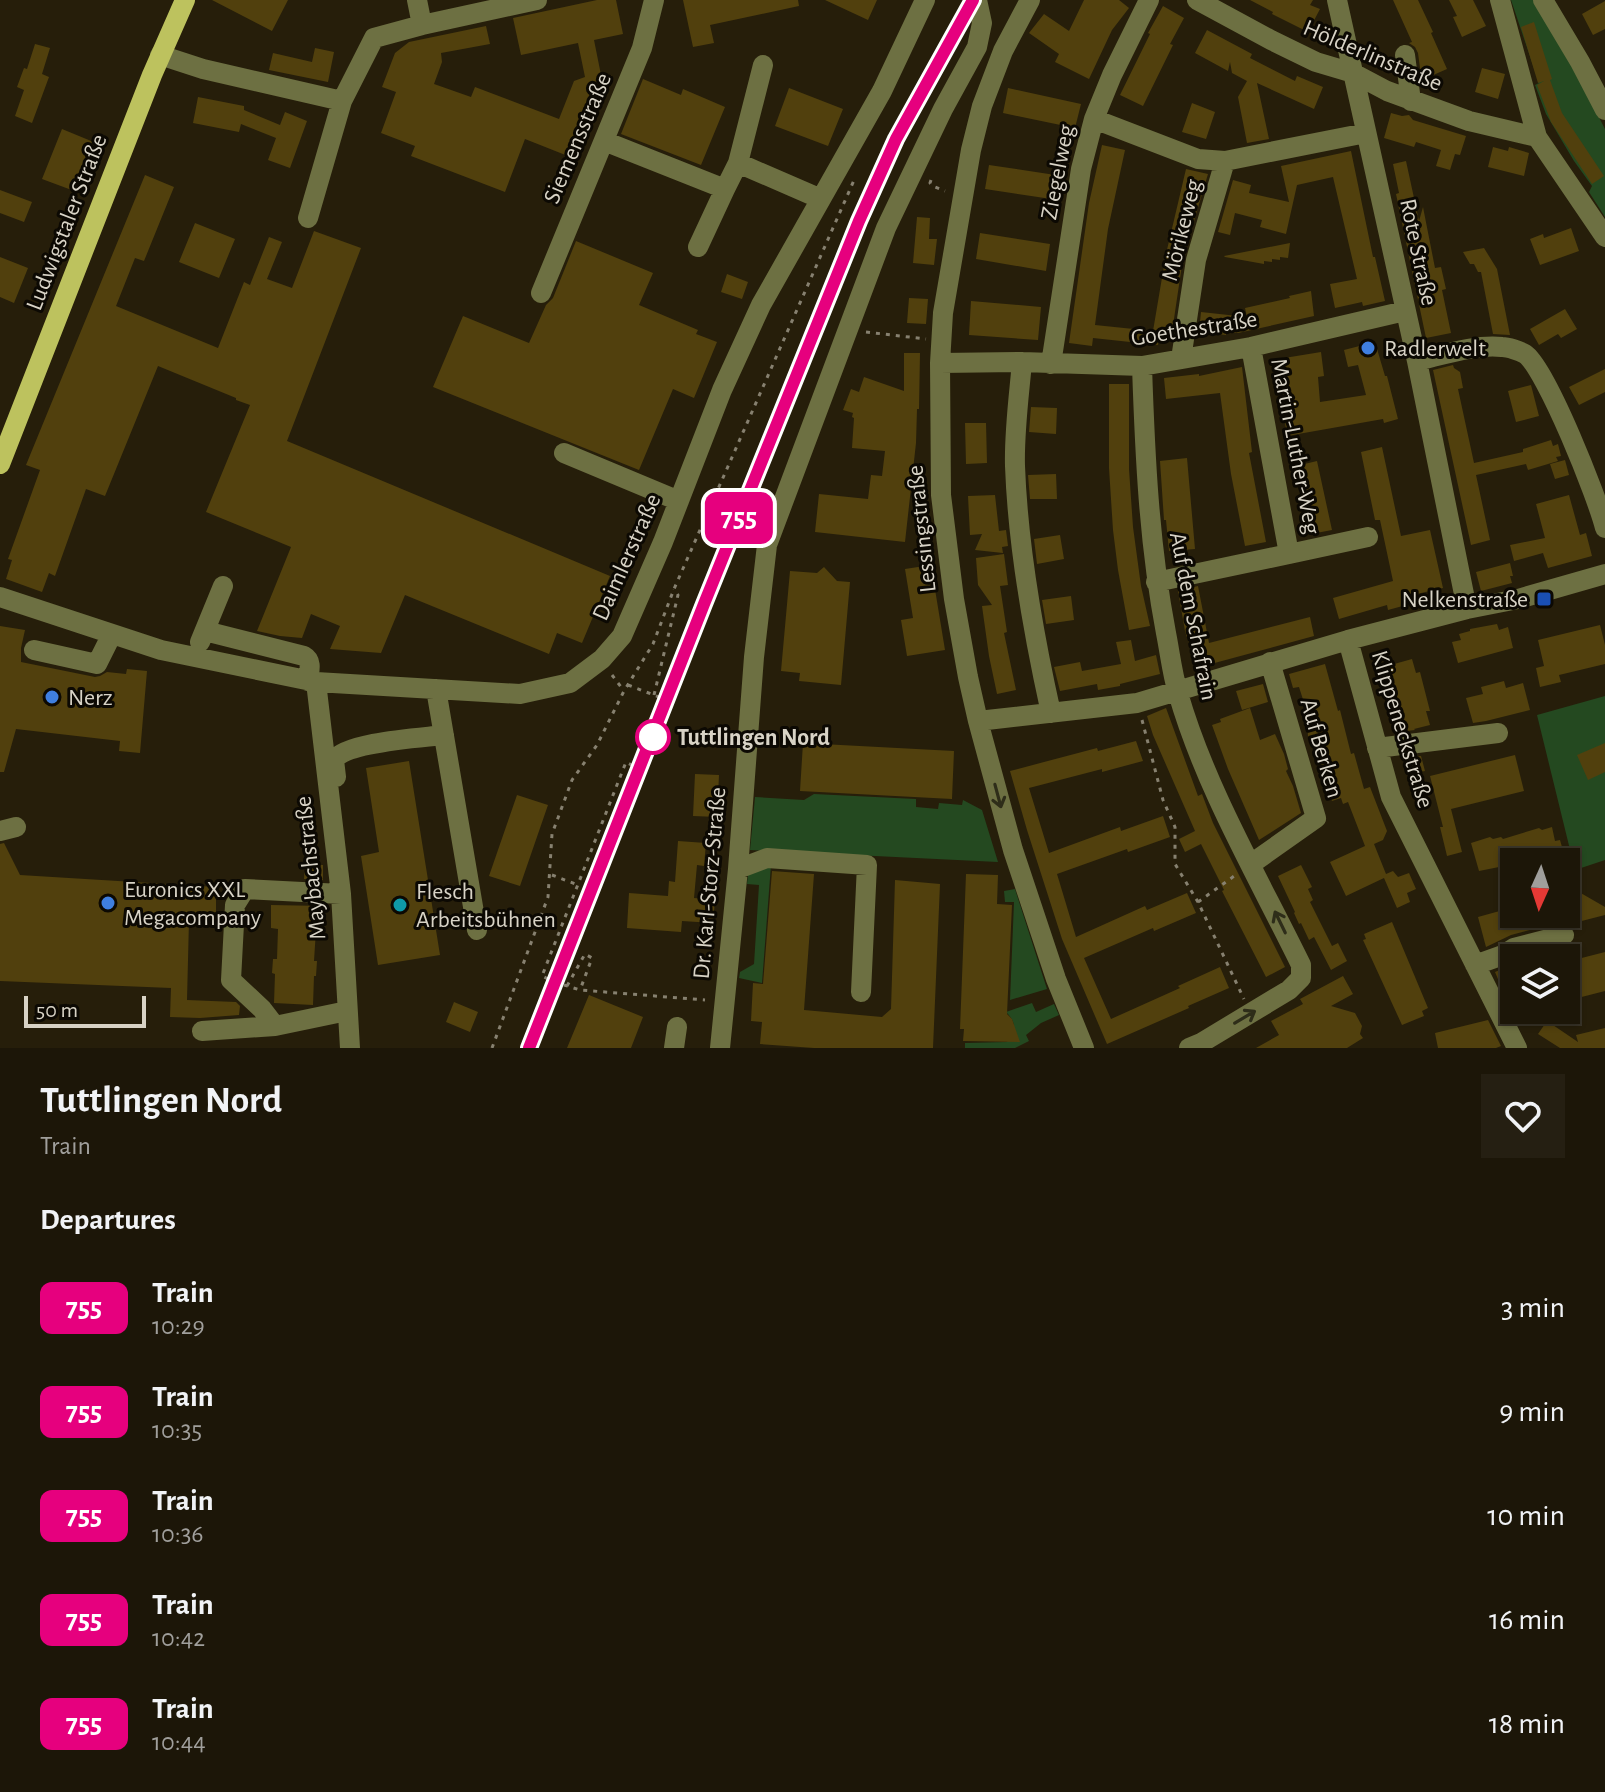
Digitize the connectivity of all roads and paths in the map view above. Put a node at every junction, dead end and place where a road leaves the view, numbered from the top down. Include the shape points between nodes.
1 (185, 0) edge
2 (417, 0) edge
3 (537, 0) edge
4 (654, 0) edge
5 (925, 0) edge
6 (977, 0) edge
7 (1030, 0) edge
8 (1149, 0) edge
9 (1197, 0) edge
10 (1337, 0) edge
11 (1500, 0) edge
12 (1545, 0) edge
13 (422, 25) junction
14 (160, 55) junction
15 (1405, 55) dead end
16 (763, 65) dead end
17 (1353, 73) junction
18 (342, 101) junction
19 (1411, 101) junction
20 (1605, 110) edge
21 (1094, 119) junction
22 (1366, 133) junction
23 (1537, 137) junction
24 (604, 141) junction
25 (1225, 161) junction
26 (738, 163) junction
27 (861, 167) dead end
28 (934, 171) dead end
29 (950, 185) dead end
30 (725, 189) junction
31 (821, 199) junction
32 (308, 218) dead end
33 (1605, 237) edge
34 (698, 247) dead end
35 (541, 293) dead end
36 (1405, 311) junction
37 (863, 332) dead end
38 (919, 339) dead end
39 (1251, 347) junction
40 (1181, 359) junction
41 (1417, 361) junction
42 (1022, 362) junction
43 (940, 363) junction
44 (1051, 364) junction
45 (1142, 366) junction
46 (564, 453) dead end
47 (0, 464) edge
48 (679, 501) junction
49 (1605, 528) edge
50 (1368, 537) dead end
51 (1289, 554) junction
52 (1604, 578) edge
53 (1156, 582) junction
54 (223, 586) dead end
55 (674, 589) junction
56 (0, 597) edge
57 (1467, 609) junction
58 (205, 631) junction
59 (112, 634) junction
60 (1348, 640) junction
61 (34, 650) dead end
62 (194, 657) junction
63 (1270, 662) junction
64 (312, 682) junction
65 (628, 685) junction
66 (436, 689) junction
67 (1177, 690) junction
68 (654, 695) junction
69 (664, 699) dead end
70 (1137, 703) junction
71 (1051, 713) junction
72 (978, 721) junction
73 (1498, 733) dead end
74 (444, 735) junction
75 (1377, 748) junction
76 (637, 768) dead end
77 (1251, 864) junction
78 (738, 869) junction
79 (551, 874) junction
80 (578, 885) junction
81 (347, 891) junction
82 (1198, 902) junction
83 (477, 930) dead end
84 (1564, 935) dead end
85 (1475, 965) junction
86 (548, 979) dead end
87 (580, 990) junction
88 (861, 992) dead end
89 (725, 1001) junction
90 (347, 1011) junction
91 (1250, 1013) junction
92 (275, 1026) junction
93 (202, 1031) dead end
94 (1198, 1046) edge
95 (350, 1048) edge
96 (492, 1048) edge
97 (720, 1048) edge
98 (1084, 1048) edge
99 (1517, 1048) edge

1 - 14 main road, Ludwigstaler Straße
2 - 13 street
3 - 13 street
4 - 24 street, Siemensstraße via 642,48
5 - 31 street, Daimlerstraße via 882,91
6 - 78 street, Dr. Karl-Storz-Straße via 982,23 977,47 886,228 767,545
7 - 43 street, Lessingstraße via 1003,51 971,150 943,313
8 - 21 street, Ziegelweg
9 - 17 street, Hölderlinstraße via 1316,62
10 - 17 street, Rote Straße
11 - 23 street
12 - 20 street
13 - 18 street via 374,38
14 - 18 street
14 - 47 main road, Ludwigstaler Straße
15 - 19 street
16 - 26 street
17 - 19 street, Hölderlinstraße
17 - 22 street, Rote Straße
18 - 32 street
19 - 23 street, Hölderlinstraße
21 - 25 street via 1198,159
21 - 44 street, Ziegelweg via 1081,169
22 - 25 street
22 - 36 street, Rote Straße
23 - 33 street
24 - 30 street
24 - 35 street, Siemensstraße
25 - 40 street, Mörikeweg via 1196,260
26 - 30 street
26 - 31 street
27 - 55 path
28 - 29 path via 930,183 945,191
30 - 34 street
31 - 48 street, Daimlerstraße via 761,305
36 - 39 street, Goethestraße
36 - 41 street, Rote Straße
37 - 38 path
39 - 40 street, Goethestraße
39 - 51 street, Martin-Luther-Weg
40 - 45 street, Goethestraße
41 - 49 street via 1503,346 1526,355 1573,442
41 - 57 street, Rote Straße
42 - 43 street, Goethestraße
42 - 44 street, Goethestraße
42 - 71 street via 1015,464 1031,621
43 - 72 street, Lessingstraße via 941,495
44 - 45 street, Goethestraße
45 - 53 street, Auf dem Schafrain
46 - 48 street
48 - 66 street, Daimlerstraße via 622,636 602,659 570,683 520,694
50 - 51 street, Martin-Luther-Weg
51 - 53 street, Martin-Luther-Weg
52 - 57 street
53 - 67 street, Auf dem Schafrain
54 - 58 street
55 - 65 path via 653,644
55 - 68 path via 678,595
56 - 59 street, Daimlerstraße
57 - 60 street
58 - 62 street
58 - 64 street via 304,656
59 - 61 street via 97,664
59 - 62 street, Daimlerstraße
60 - 63 street
60 - 75 street, Klippeneckstraße
62 - 64 street, Daimlerstraße
63 - 67 street
63 - 77 street, Auf Berken via 1316,818
64 - 66 street, Daimlerstraße
64 - 81 street, Maybachstraße
65 - 68 path
65 - 79 path via 572,780 552,834
66 - 74 street
67 - 70 street
67 - 77 street, Auf dem Schafrain via 1215,791
68 - 69 path
70 - 71 street
70 - 82 path via 1175,827 1175,864
71 - 72 street
72 -> 98 street, Lessingstraße via 1013,850
73 - 75 street
74 - 81 street via 357,746 334,760
74 - 83 street
75 - 85 street, Klippeneckstraße via 1391,797
76 - 80 path via 626,762
77 - 82 path
91 -> 77 street, Auf dem Schafrain via 1301,978 1301,965
78 - 88 street via 767,858 867,865
78 - 89 street, Dr. Karl-Storz-Straße
79 - 80 path
79 - 96 path via 548,897
80 - 86 path via 542,976
81 - 90 street, Maybachstraße
81 - 92 street via 245,889 235,905 231,980
82 - 91 path
84 - 85 street
85 - 99 street, Klippeneckstraße
87 - 87 path via 565,986 585,954 592,958
87 - 89 path
89 - 97 street, Dr. Karl-Storz-Straße
90 - 92 street
90 - 95 street, Maybachstraße
94 -> 91 street
92 - 93 street

